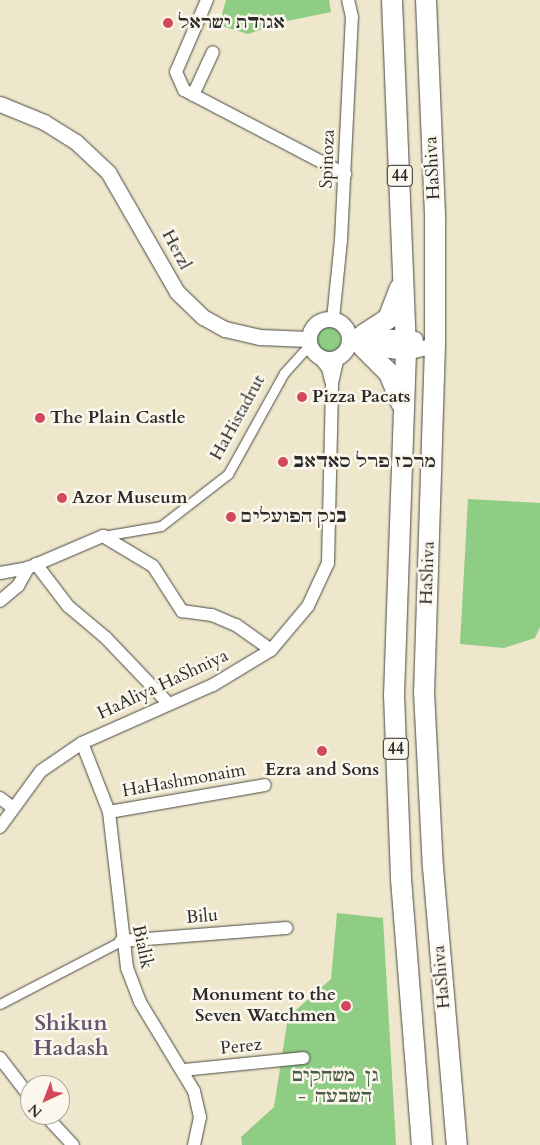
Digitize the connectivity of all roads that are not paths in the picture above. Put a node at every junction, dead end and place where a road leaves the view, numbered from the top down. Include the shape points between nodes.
1 (208, 0) edge
2 (348, 0) edge
3 (392, 0) edge
4 (426, 0) edge
5 (213, 52) dead end
6 (193, 95) junction
7 (0, 104) edge
8 (0, 115) edge
9 (44, 122) junction
10 (345, 174) junction
11 (403, 252) junction
12 (333, 319) junction
13 (352, 343) junction
14 (406, 344) junction
15 (436, 345) junction
16 (312, 347) junction
17 (332, 383) junction
18 (405, 425) junction
19 (103, 536) junction
20 (32, 566) junction
21 (0, 573) edge
22 (0, 601) edge
23 (270, 650) junction
24 (169, 704) junction
25 (82, 742) junction
26 (265, 785) dead end
27 (0, 798) edge
28 (12, 808) junction
29 (109, 812) junction
30 (0, 827) edge
31 (286, 928) dead end
32 (121, 941) junction
33 (0, 1004) edge
34 (0, 1058) edge
35 (303, 1058) dead end
36 (183, 1070) junction
37 (20, 1084) edge
38 (55, 1125) edge
39 (74, 1145) edge
40 (194, 1145) edge
41 (422, 1145) edge
42 (457, 1145) edge

1 - 6 street via 176,72 184,90
2 - 10 street, Spinoza via 352,17
3 - 11 highway, HaShiva / 44
4 - 15 highway, HaShiva / 44 via 436,218
5 - 6 street
6 - 10 street
7 - 9 street, Herzl
8 - 9 street, Herzl
9 - 16 street, Herzl via 76,142 108,172 141,224 177,292 203,317 225,329
10 - 12 street, Spinoza
11 - 13 highway via 394,310 380,325
11 - 14 highway, HaShiva / 44
12 - 13 street via 342,324
12 - 16 street via 316,323
13 - 14 street
13 - 16 street, Herzl
13 - 17 street, HaAliya HaShniya
13 - 18 highway via 382,364 394,382
14 - 15 street
14 - 18 highway, HaShiva / 44
15 - 42 highway, HaShiva / 44 via 424,692 433,867
16 - 17 street, HaAliya HaShniya via 328,368
16 - 19 street, HaHistadrut via 284,372 228,474 161,526
17 - 23 street, HaAliya HaShniya via 328,563 308,606
18 - 41 highway, HaShiva / 44 via 394,695 401,879
19 - 20 street, HaHistadrut
19 - 23 street via 154,566 182,612 212,615 236,625
20 - 21 street, HaHistadrut
20 - 22 street via 18,586
20 - 24 street via 68,606 106,638
23 - 24 street, HaAliya HaShniya via 213,685
24 - 25 street, HaAliya HaShniya
25 - 28 street, HaAliya HaShniya via 42,772
25 - 29 street, Bialik
26 - 29 street, HaHashmonaim
27 - 28 street
28 - 30 street, HaAliya HaShniya
29 - 32 street, Bialik
31 - 32 street, Bilu
32 - 33 street
32 - 36 street, Bialik via 140,1002
34 - 37 street
35 - 36 street, Perez
36 - 40 street, Bialik via 194,1091 200,1117
38 - 39 street

